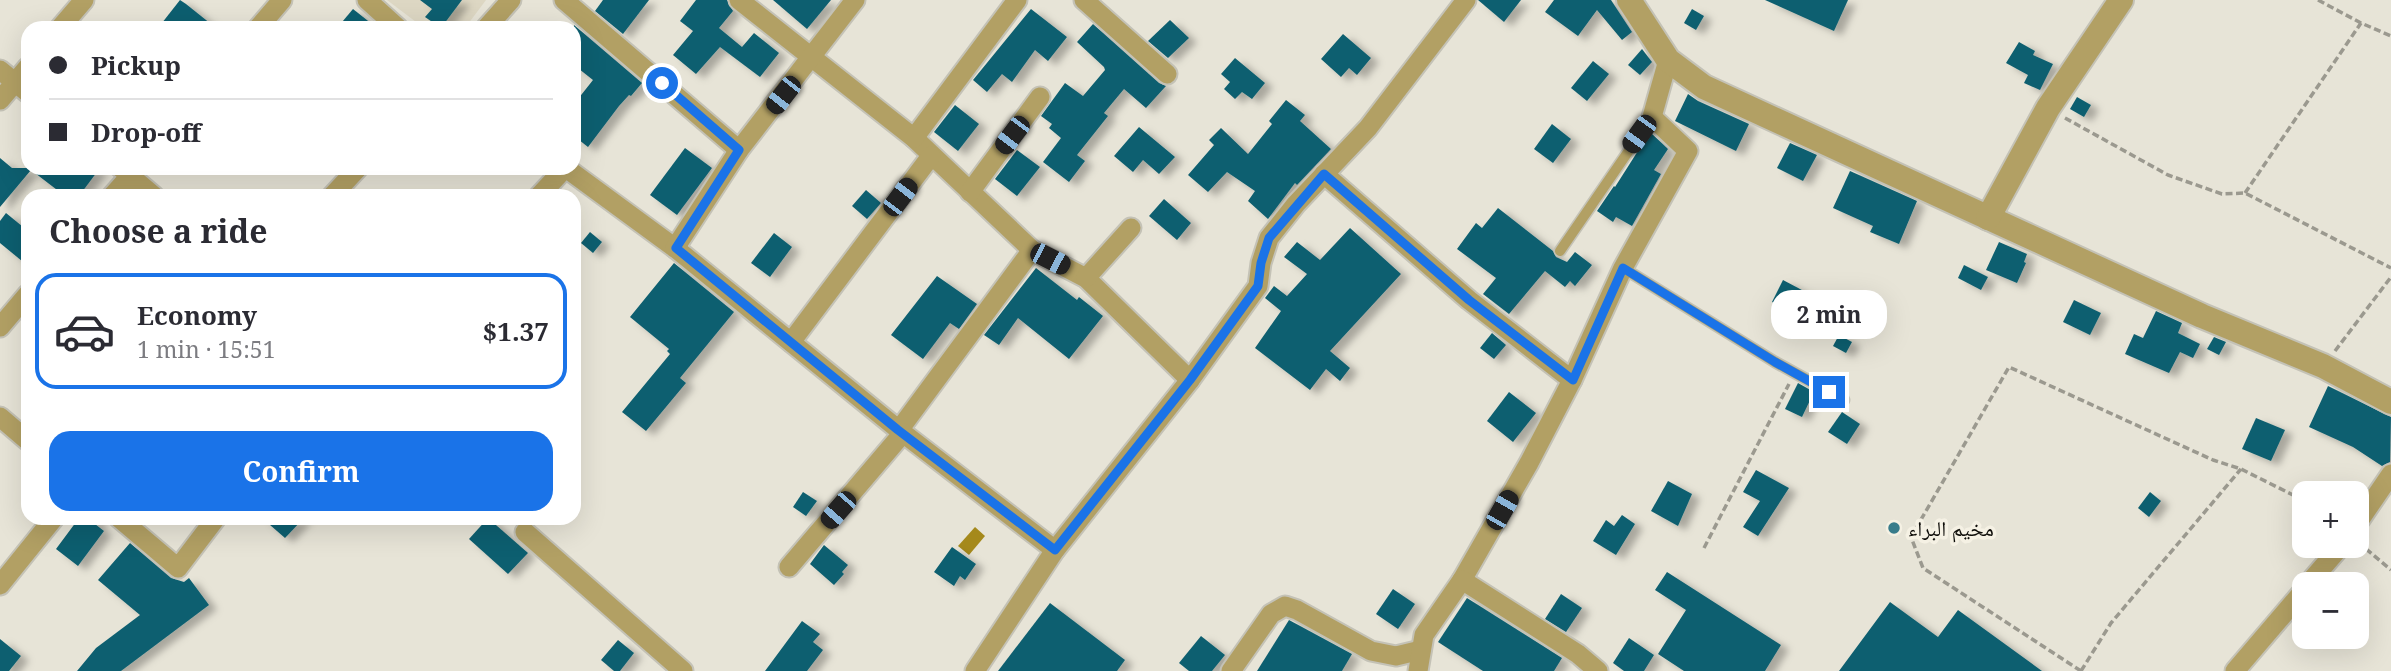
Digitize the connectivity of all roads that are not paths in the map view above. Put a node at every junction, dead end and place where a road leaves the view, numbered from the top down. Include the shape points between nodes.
1 (83, 0) edge
2 (282, 0) edge
3 (367, 0) edge
4 (511, 0) edge
5 (564, 0) edge
6 (739, 0) edge
7 (855, 0) edge
8 (1017, 0) edge
9 (1084, 0) edge
10 (1466, 0) edge
11 (1629, 0) edge
12 (2121, 0) edge
13 (66, 21) edge
14 (264, 21) edge
15 (390, 21) edge
16 (492, 21) edge
17 (812, 58) junction
18 (1668, 60) junction
19 (1167, 74) dead end
20 (14, 82) edge
21 (1040, 97) dead end
22 (0, 100) edge
23 (1652, 117) junction
24 (914, 138) junction
25 (739, 150) junction
26 (931, 156) junction
27 (1324, 174) junction
28 (133, 175) edge
29 (352, 175) edge
30 (559, 175) edge
31 (576, 175) edge
32 (146, 189) edge
33 (338, 189) edge
34 (546, 189) edge
35 (970, 192) junction
36 (1988, 218) junction
37 (1131, 228) dead end
38 (676, 248) junction
39 (1032, 250) junction
40 (1560, 251) dead end
41 (1623, 268) junction
42 (1086, 278) junction
43 (21, 302) edge
44 (0, 327) edge
45 (791, 342) junction
46 (1190, 380) junction
47 (1573, 380) junction
48 (1844, 400) dead end
49 (2391, 402) edge
50 (0, 417) edge
51 (901, 431) junction
52 (21, 435) edge
53 (2391, 474) edge
54 (2369, 506) edge
55 (48, 525) edge
56 (127, 525) edge
57 (211, 525) edge
58 (525, 531) dead end
59 (1055, 550) junction
60 (2331, 558) edge
61 (789, 567) dead end
62 (2318, 572) edge
63 (1462, 580) junction
64 (0, 585) edge
65 (2292, 604) edge
66 (1421, 650) junction
67 (683, 671) edge
68 (975, 671) edge
69 (1231, 671) edge
70 (1418, 671) edge
71 (1598, 671) edge
72 (2235, 671) edge

1 - 13 street
2 - 14 street
3 - 15 street
4 - 16 street
5 - 25 street
6 - 17 street
7 - 17 street
8 - 24 street
9 - 19 street
10 - 27 street via 1368,128
11 - 18 street
12 - 36 street via 2048,108
17 - 24 street
17 - 25 street
18 - 23 street
18 - 36 street via 1704,87
20 - 22 street
21 - 35 street
23 - 40 lane
23 - 41 street via 1688,151
24 - 26 street
25 - 38 street
26 - 35 street
26 - 45 street
27 - 46 street via 1269,238 1258,286
27 - 47 street via 1469,300
28 - 32 street
29 - 33 street
30 - 34 street
31 - 38 street
35 - 39 street
36 - 49 street via 2323,366
37 - 42 street
38 - 45 street
39 - 42 street
39 - 51 street
41 - 47 street
41 - 48 lane
42 - 46 street
43 - 44 street
45 - 51 street
46 - 59 street
47 - 63 street
50 - 52 street
51 - 59 street
51 - 61 street
53 - 54 street
55 - 64 street
56 - 57 street via 178,568
58 - 67 street
59 - 68 street
60 - 62 street
63 - 66 street via 1424,635
63 - 71 street
65 - 72 street
66 - 69 street via 1396,656 1371,651 1285,606 1270,614
66 - 70 street

